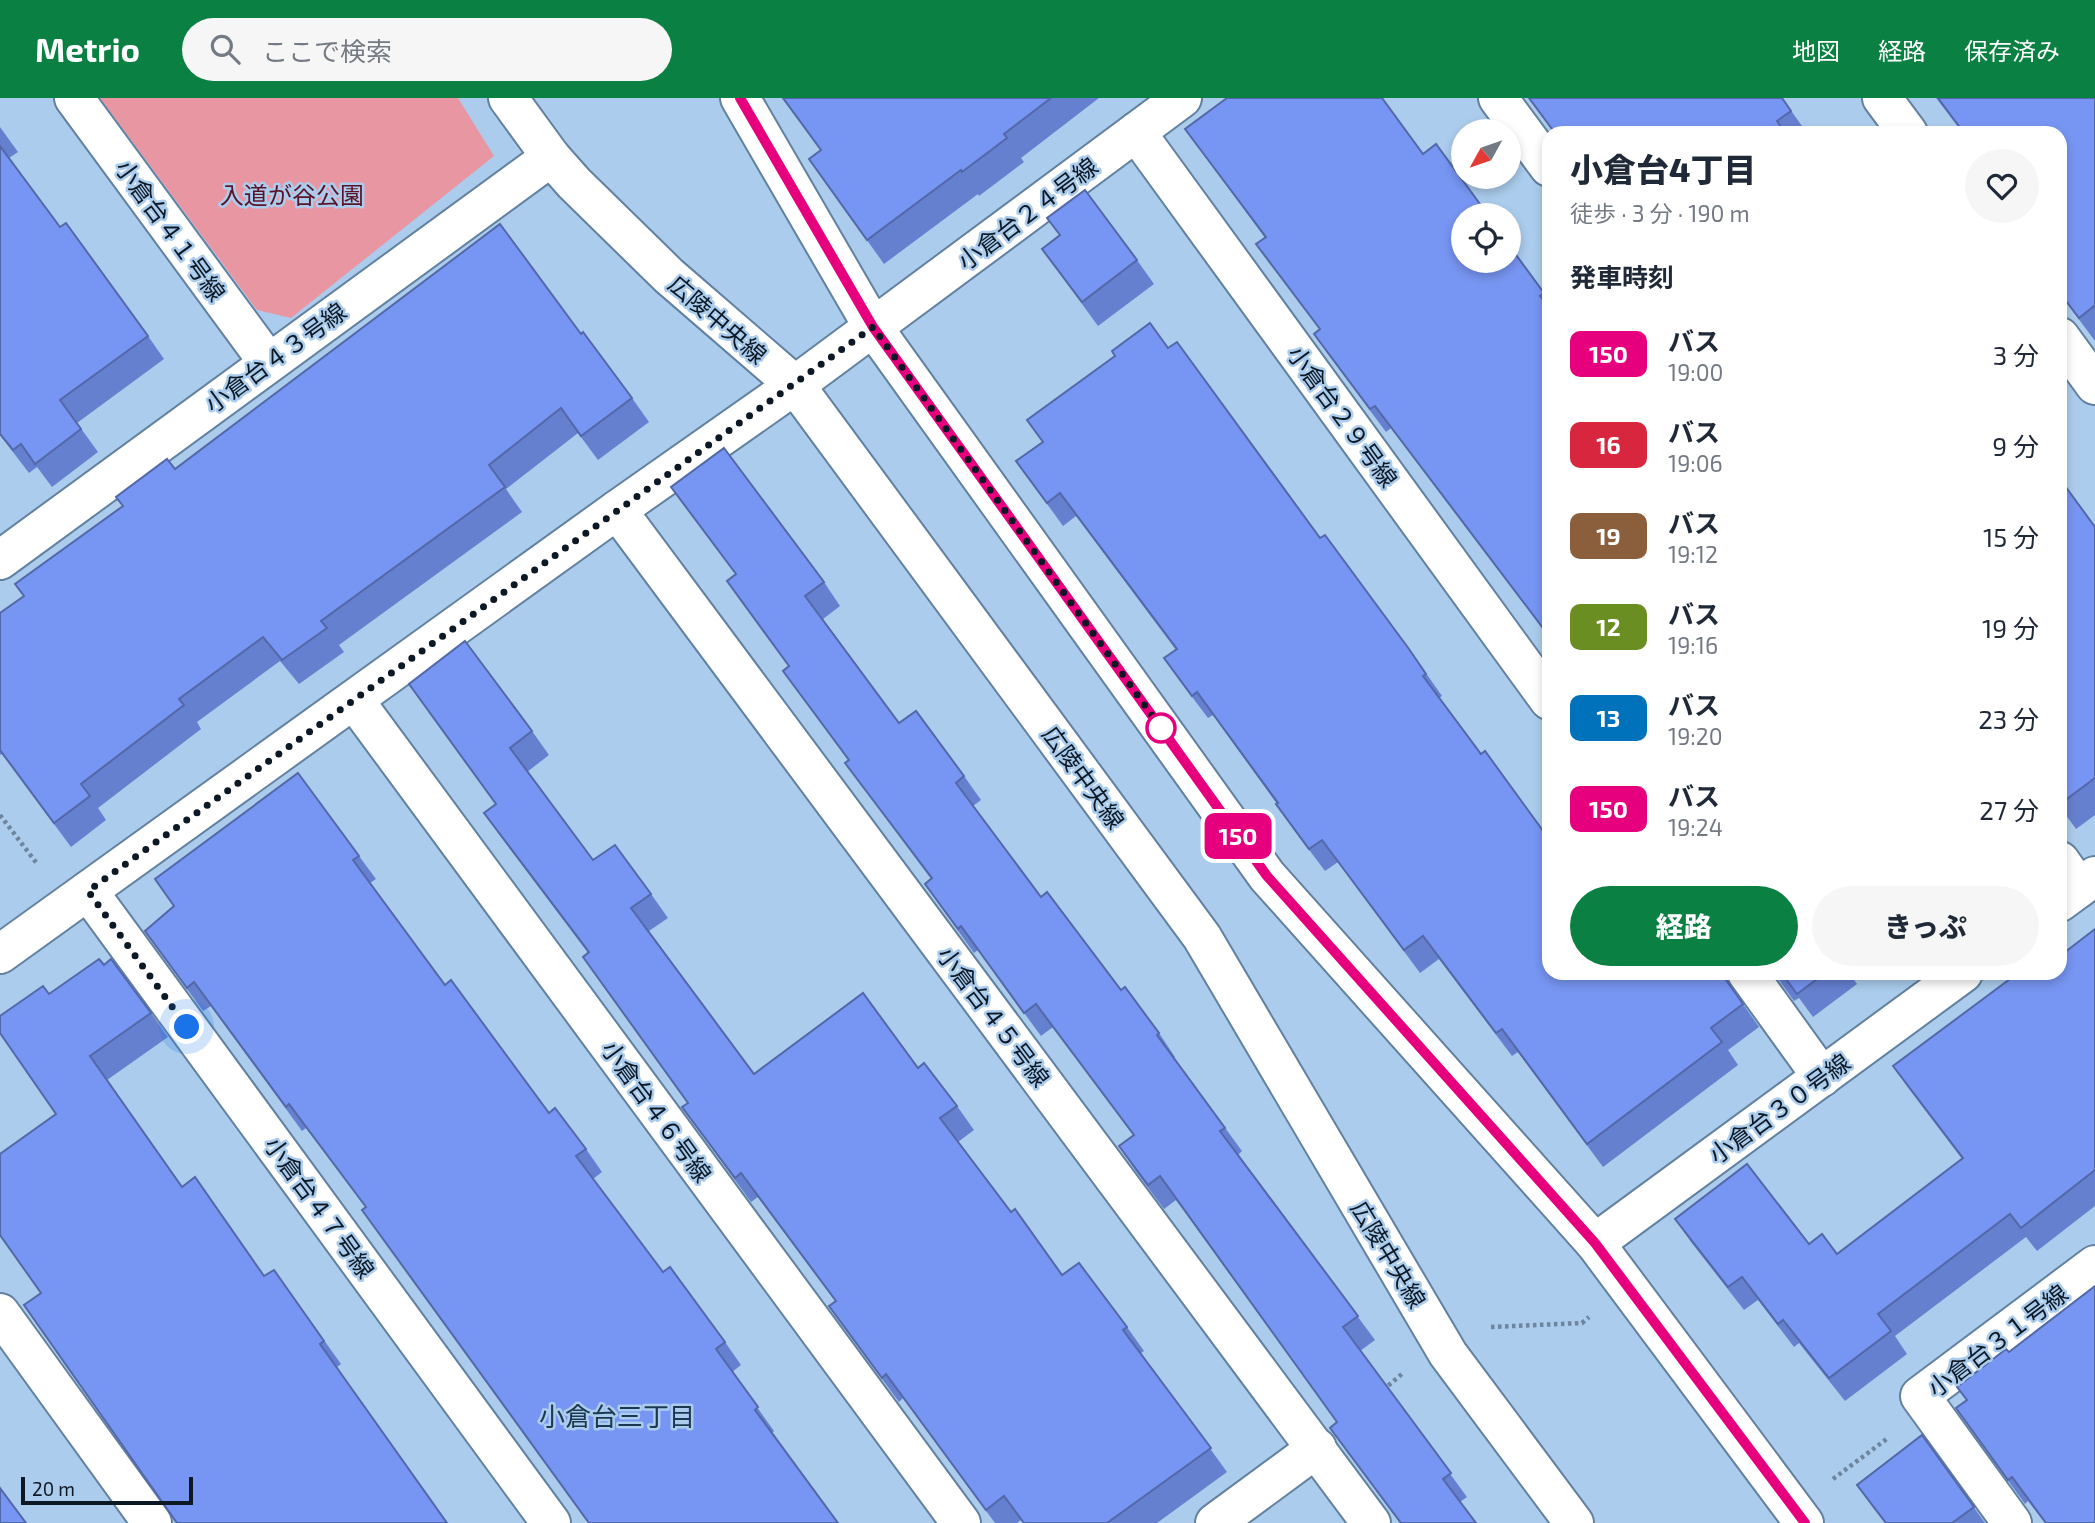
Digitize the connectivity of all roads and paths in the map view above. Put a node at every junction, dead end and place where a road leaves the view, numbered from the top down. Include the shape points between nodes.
1 (74, 98) edge
2 (508, 98) edge
3 (740, 98) edge
4 (1182, 98) edge
5 (1498, 98) edge
6 (1882, 98) edge
7 (1903, 126) edge
8 (1136, 132) junction
9 (551, 157) junction
10 (1542, 158) edge
11 (873, 327) junction
12 (2067, 347) edge
13 (268, 362) junction
14 (795, 385) junction
15 (2095, 385) edge
16 (617, 510) junction
17 (5, 546) edge
18 (1542, 690) edge
19 (354, 700) junction
20 (0, 815) edge
21 (88, 891) junction
22 (0, 954) edge
23 (1752, 980) edge
24 (1954, 980) edge
25 (1822, 1077) junction
26 (1595, 1243) junction
27 (2095, 1265) edge
28 (1597, 1311) dead end
29 (0, 1313) edge
30 (1486, 1327) dead end
31 (1404, 1372) dead end
32 (1375, 1398) edge
33 (1928, 1409) junction
34 (1317, 1448) junction
35 (1799, 1515) edge
36 (152, 1523) edge
37 (551, 1523) edge
38 (961, 1523) edge
39 (1215, 1523) edge
40 (1371, 1523) edge
41 (1574, 1523) edge
42 (2012, 1523) edge

1 - 13 street, 小倉台４１号線
2 - 9 street, 広陵中央線
3 - 11 street
4 - 8 street, 小倉台２４号線
5 - 10 street
6 - 7 street
8 - 11 street, 小倉台２４号線
8 - 18 street, 小倉台２９号線
9 - 13 street, 小倉台４３号線
9 - 14 street, 広陵中央線 via 668,276
11 - 14 street, 小倉台２４号線
11 - 26 street via 1267,876
12 - 15 street
13 - 17 street, 小倉台４３号線
14 - 16 street, 小倉台２４号線
14 - 41 street, 広陵中央線 via 1202,937 1448,1354
16 - 19 street, 小倉台２４号線
16 - 34 street, 小倉台４５号線
19 - 21 street, 小倉台２４号線
19 - 38 street, 小倉台４６号線
20 - 21 path via 41,870
21 - 22 street, 小倉台２４号線
21 - 37 street, 小倉台４７号線
23 - 25 street
24 - 25 street, 小倉台３０号線
25 - 26 street, 小倉台３０号線
26 - 35 street
27 - 33 street, 小倉台３１号線 via 1920,1396
28 - 30 path via 1582,1323
29 - 36 street
31 - 32 path
33 - 35 path
33 - 42 street, 小倉台３１号線
34 - 39 street
34 - 40 street, 小倉台４５号線

